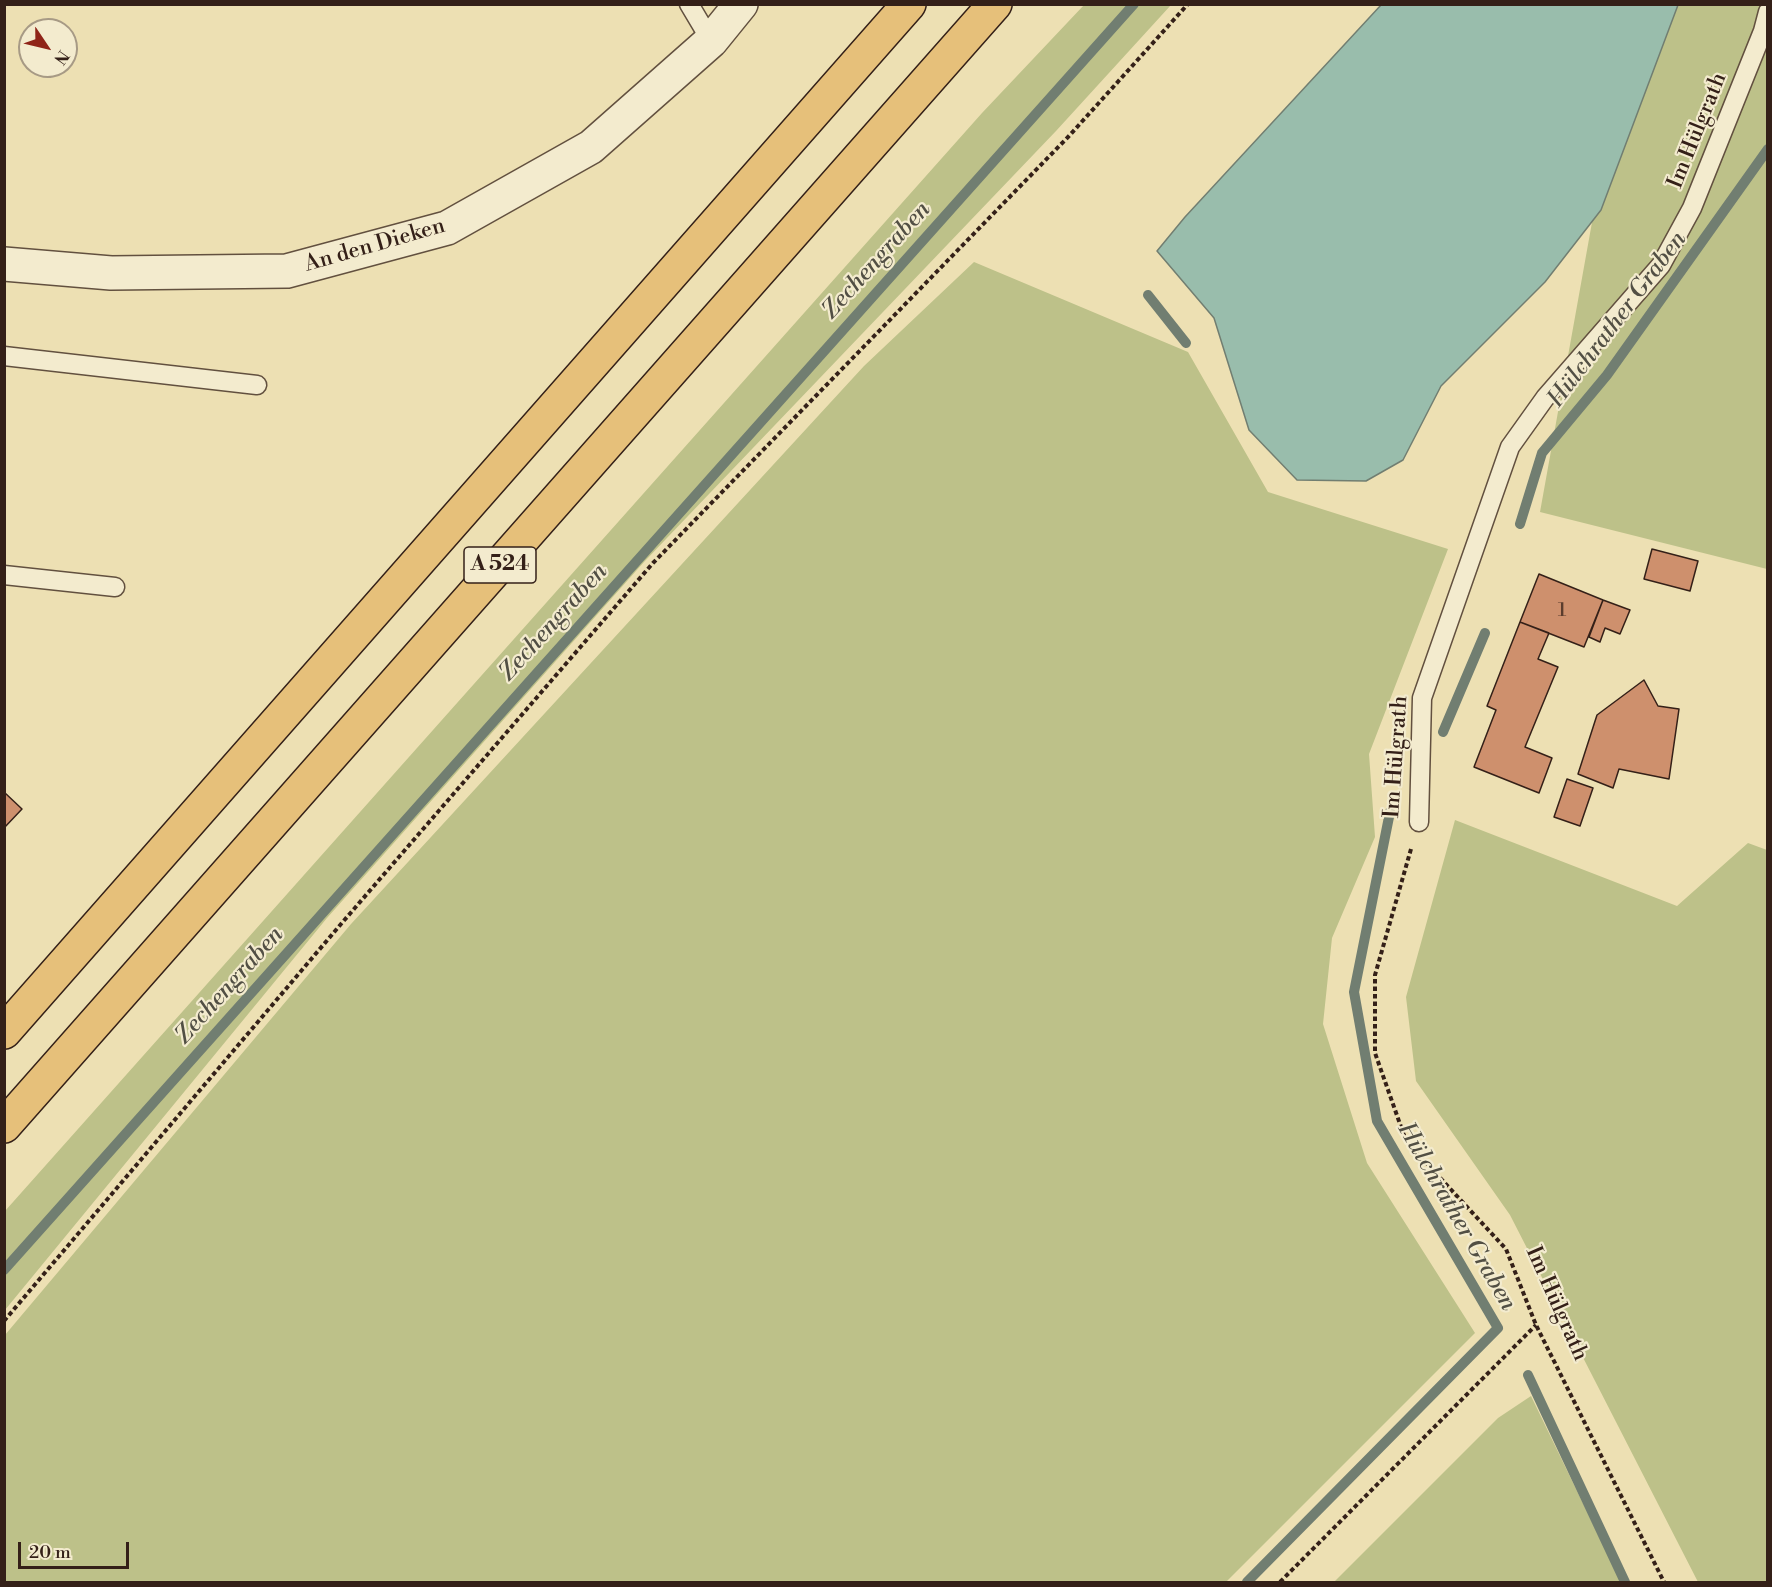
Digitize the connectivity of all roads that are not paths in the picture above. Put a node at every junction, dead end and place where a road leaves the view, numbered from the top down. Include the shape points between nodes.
1 (689, 4) edge
2 (741, 4) edge
3 (909, 4) edge
4 (995, 4) edge
5 (1767, 12) edge
6 (711, 41) junction
7 (4, 264) edge
8 (4, 356) edge
9 (257, 385) dead end
10 (4, 576) edge
11 (115, 587) dead end
12 (1419, 822) road end
13 (4, 1032) edge
14 (4, 1126) edge

1 - 6 lane
2 - 6 street, An den Dieken
3 - 13 highway, A 524
4 - 14 highway, A 524
5 - 12 lane, Im Hülgrath via 1763,32 1692,208 1661,265 1545,398 1510,447 1422,699
6 - 7 street, An den Dieken via 591,147 447,228 287,271 111,273
8 - 9 lane
10 - 11 lane

